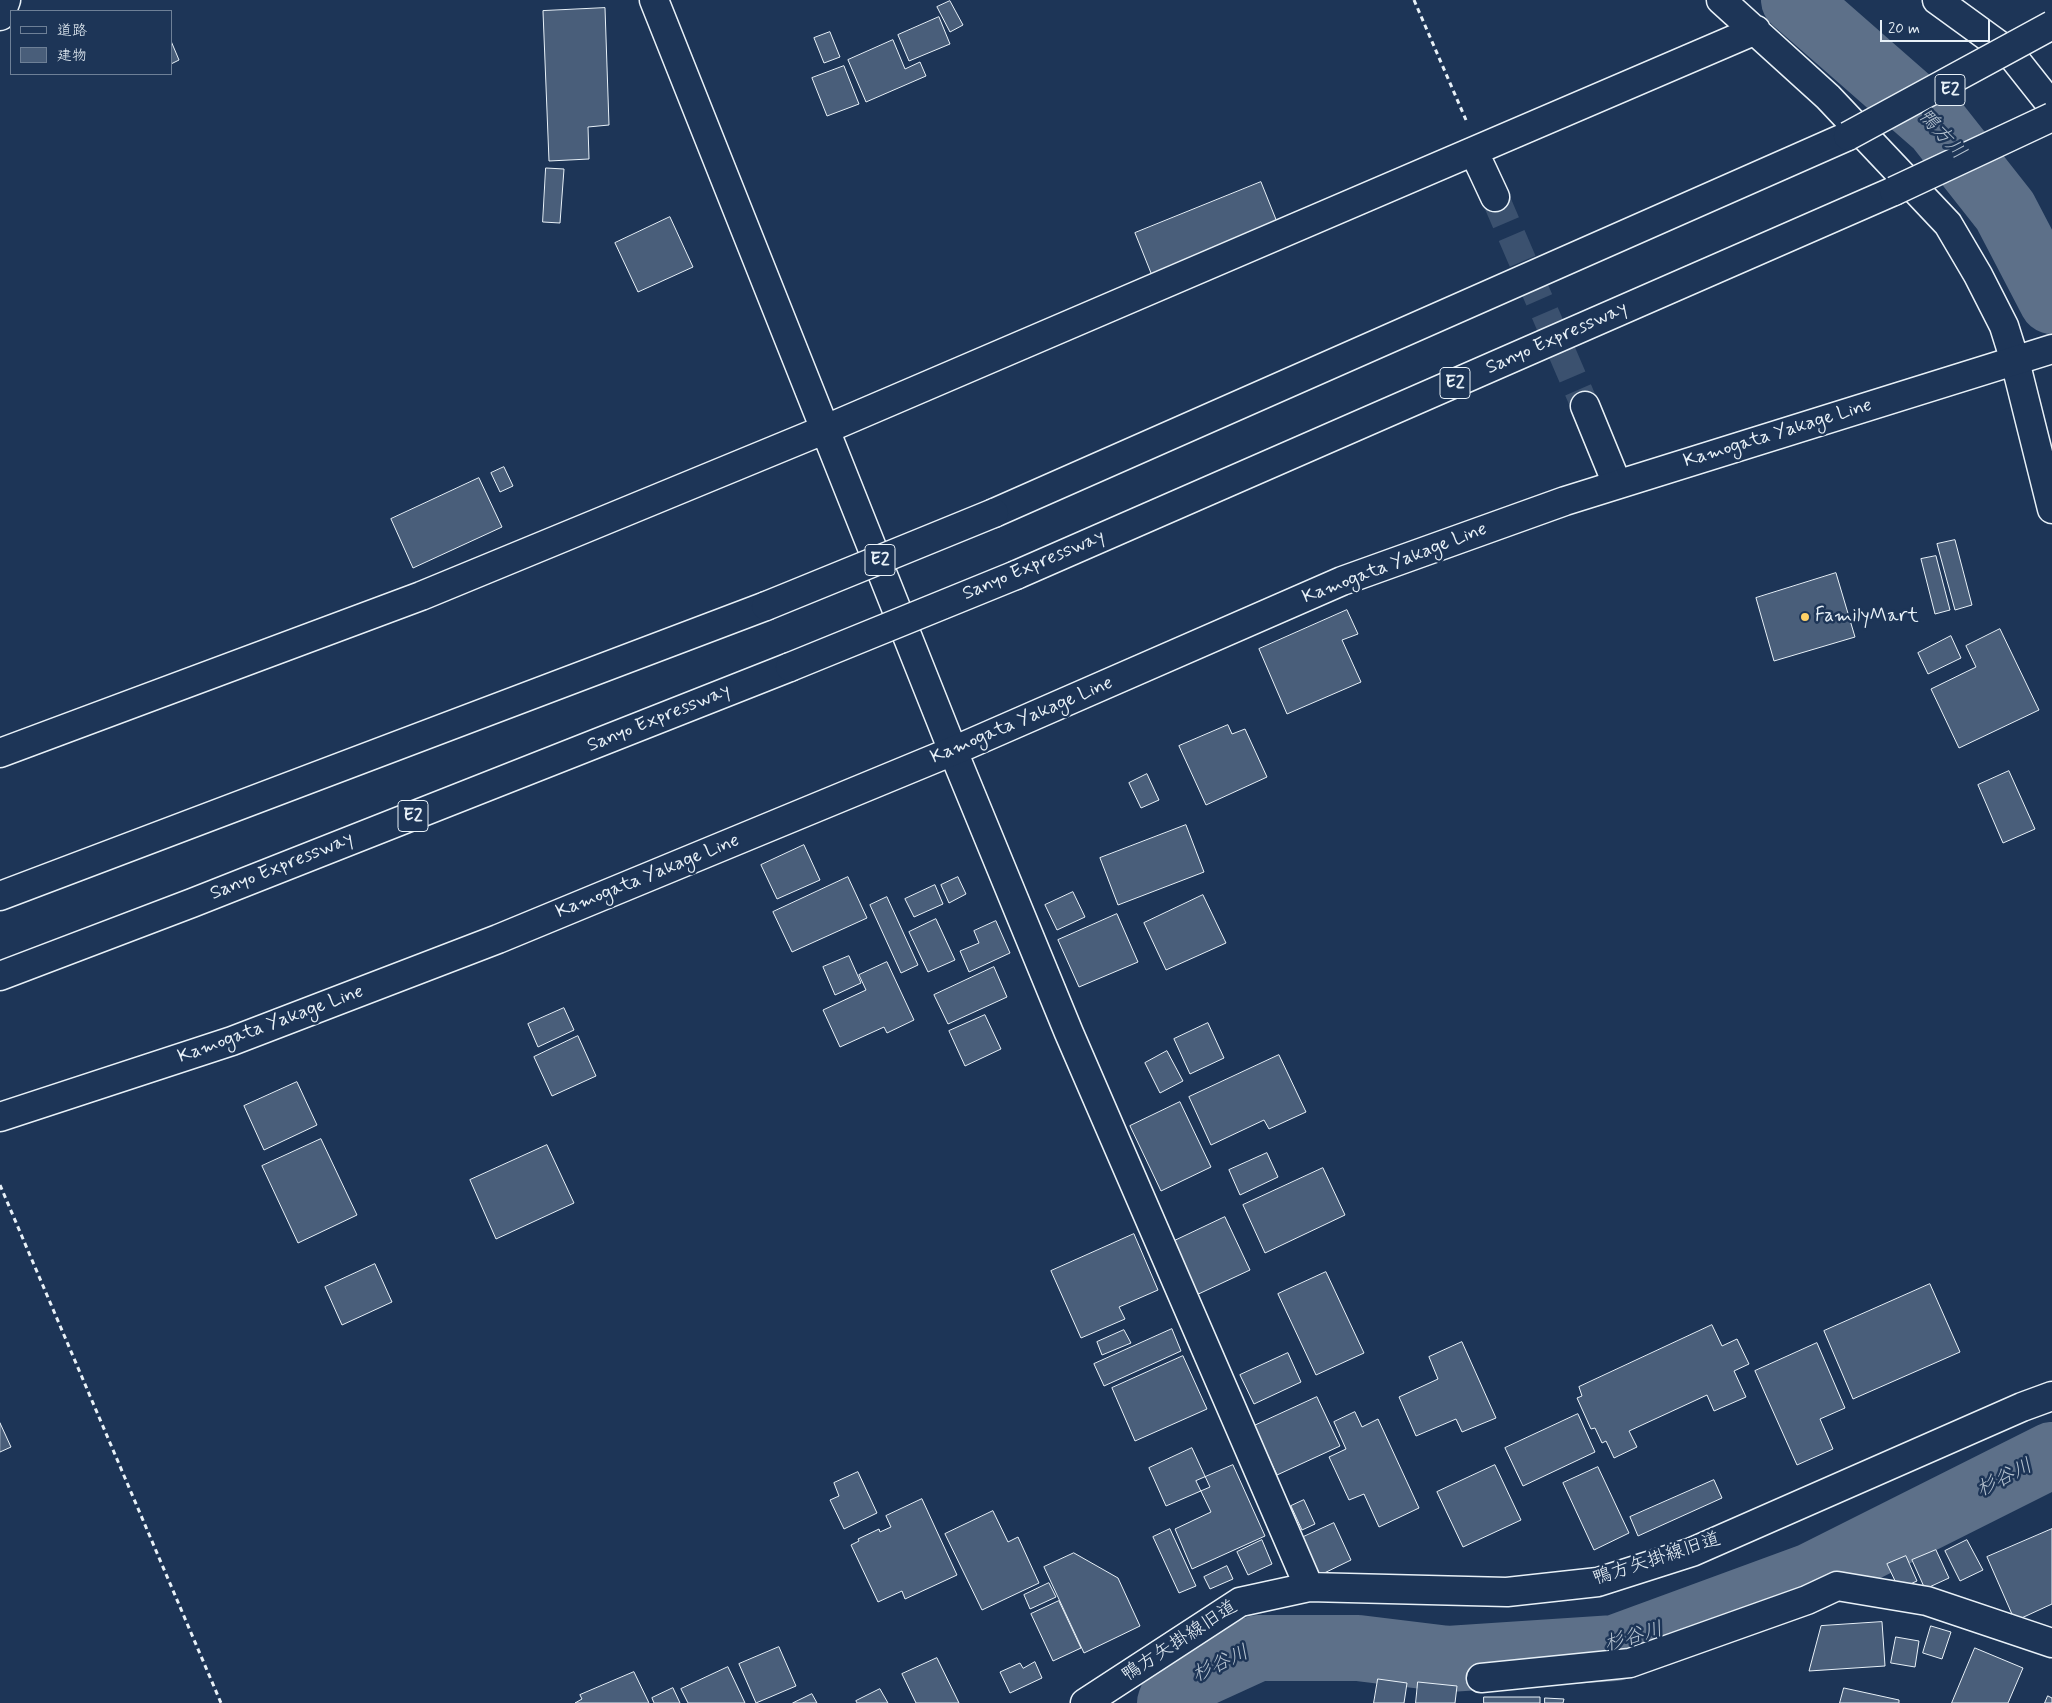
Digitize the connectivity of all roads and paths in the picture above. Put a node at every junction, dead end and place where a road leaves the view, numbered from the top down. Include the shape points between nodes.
1 (6, 0) edge
2 (654, 0) edge
3 (1414, 0) edge
4 (1720, 0) edge
5 (1937, 0) edge
6 (0, 16) edge
7 (2052, 24) edge
8 (1756, 30) junction
9 (2052, 44) edge
10 (2052, 106) edge
11 (2052, 117) edge
12 (1848, 136) junction
13 (1474, 152) junction
14 (1495, 197) tunnel mouth
15 (2033, 356) edge
16 (1585, 406) tunnel mouth
17 (826, 429) junction
18 (1617, 484) junction
19 (2052, 508) edge
20 (953, 751) junction
21 (0, 752) edge
22 (5, 894) edge
23 (0, 976) edge
24 (0, 1117) edge
25 (0, 1186) edge
26 (2052, 1396) edge
27 (1310, 1587) junction
28 (2052, 1643) edge
29 (1481, 1678) dead end
30 (221, 1703) edge
31 (1084, 1703) edge

1 - 6 main road
2 - 17 main road
3 - 13 path via 1467,122
4 - 8 main road
5 - 10 main road via 2010,53
7 - 12 main road, bridge
8 - 13 main road
8 - 15 main road via 1828,97 1948,224 2004,326
9 - 12 main road, E2, bridge
11 - 23 main road, Sanyo Expressway / E2, bridge via 1894,191 1016,575 790,667
12 - 22 main road, E2, bridge via 994,513 766,606
13 - 14 main road
13 - 17 main road
15 - 18 main road, Kamogata Yakage Line
15 - 19 main road
16 - 18 main road
17 - 20 main road
17 - 21 main road via 421,596
18 - 20 main road, Kamogata Yakage Line via 1342,581
20 - 24 main road, Kamogata Yakage Line via 498,939 232,1041
20 - 27 main road via 1069,1033
25 - 30 path
26 - 27 main road, 鴨方矢掛線旧道 via 1692,1552 1598,1582 1507,1592
27 - 31 main road, 鴨方矢掛線旧道 via 1240,1602
28 - 29 main road via 1927,1601 1837,1586 1807,1600 1630,1664

